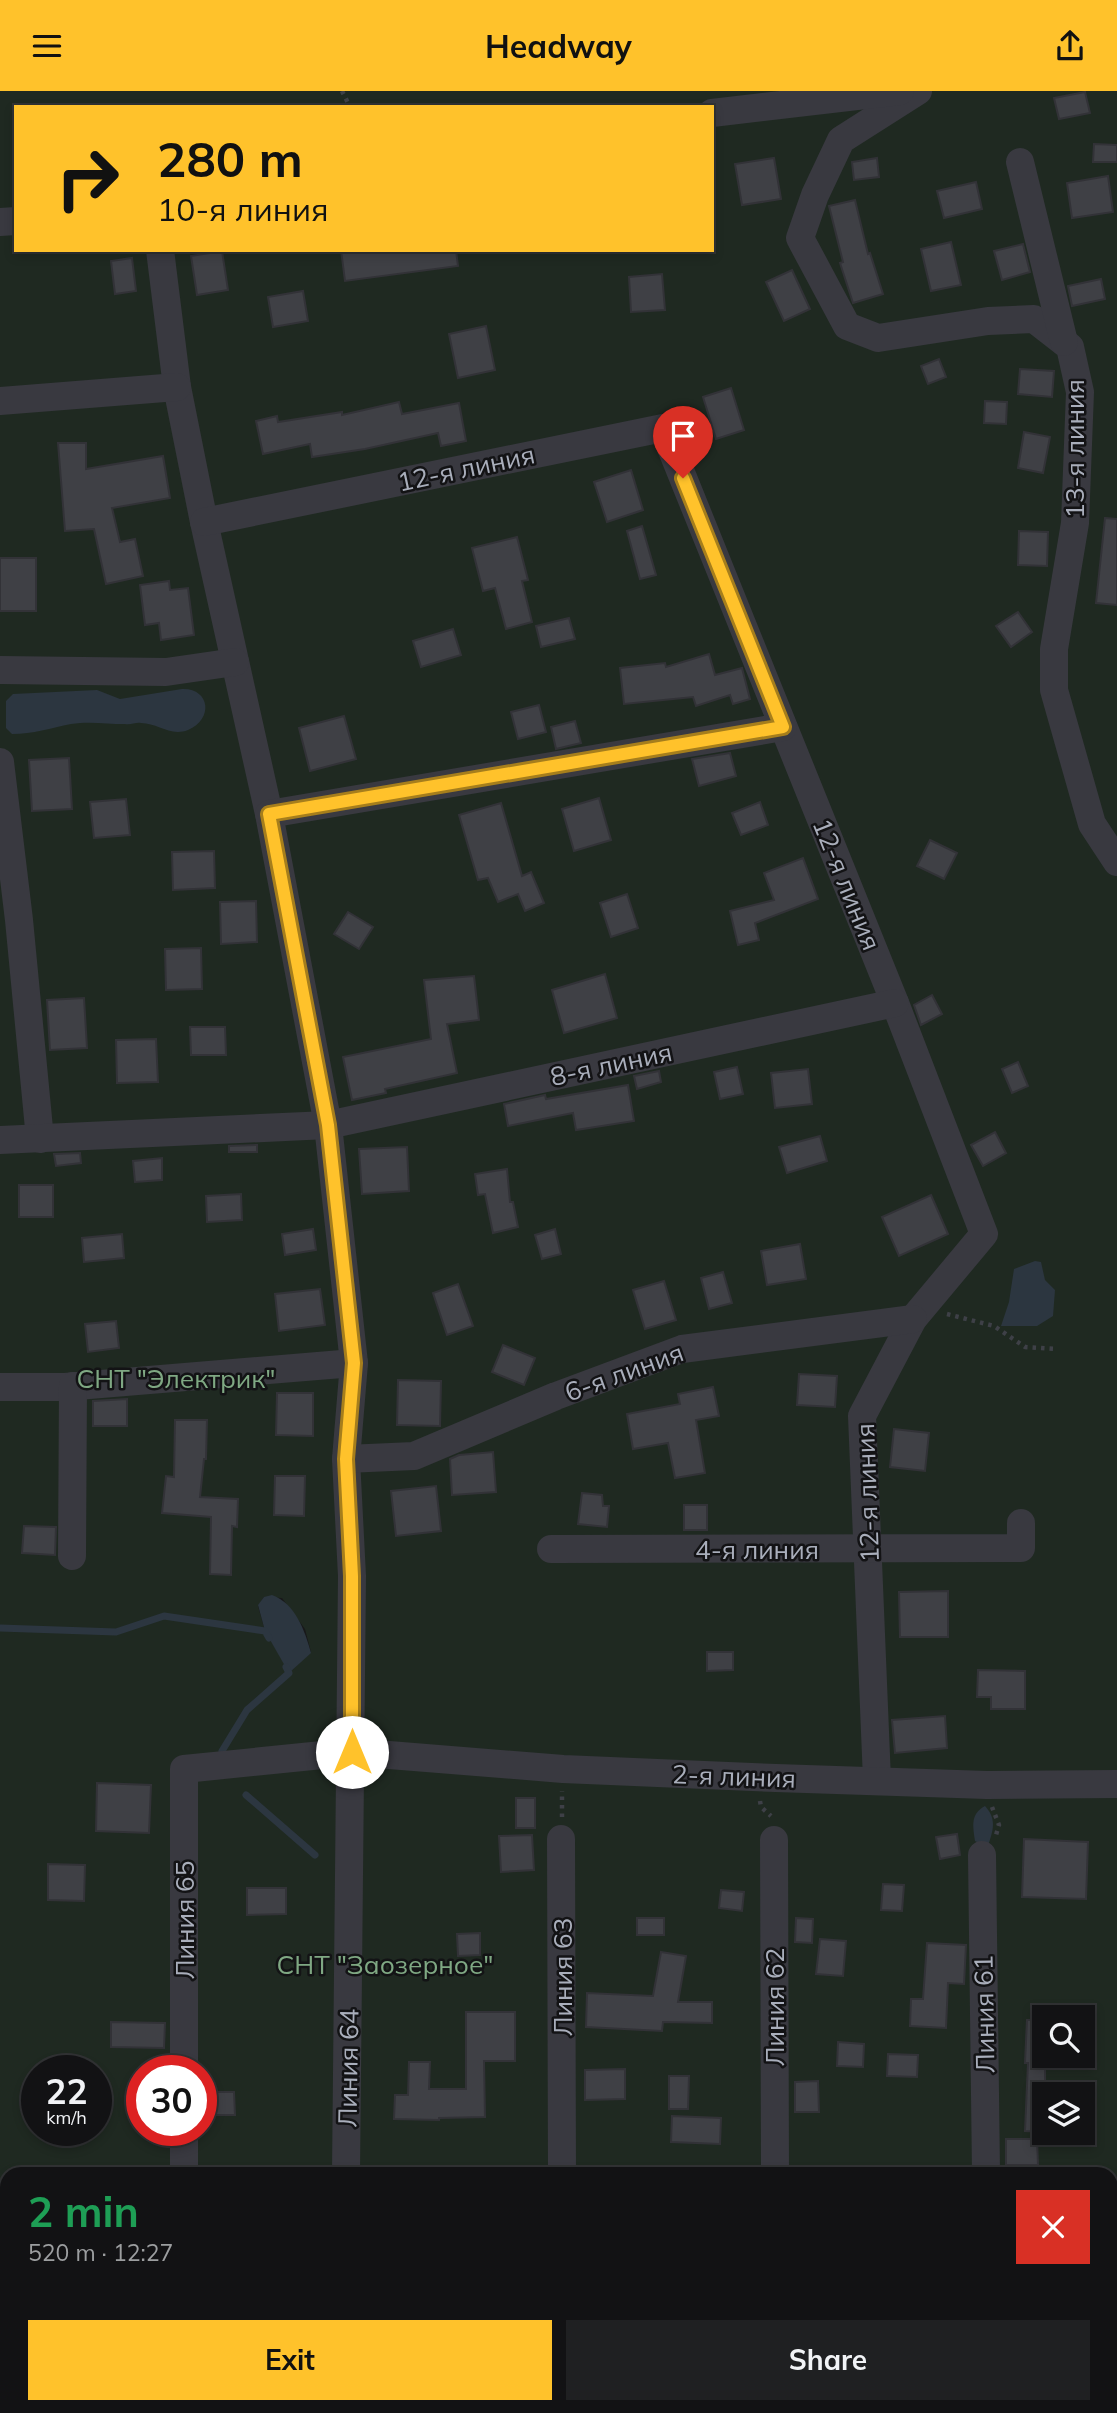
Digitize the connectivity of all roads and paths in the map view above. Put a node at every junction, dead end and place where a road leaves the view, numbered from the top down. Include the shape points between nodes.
1 (900, 91) edge
2 (918, 91) edge
3 (714, 113) edge
4 (1020, 162) dead end
5 (160, 252) edge
6 (1063, 342) junction
7 (177, 387) junction
8 (0, 401) edge
9 (204, 522) junction
10 (235, 662) junction
11 (0, 670) edge
12 (783, 727) junction
13 (0, 762) edge
14 (269, 814) junction
15 (1117, 862) edge
16 (9, 921) edge
17 (895, 1003) junction
18 (328, 1125) junction
19 (0, 1139) edge
20 (40, 1139) junction
21 (918, 1314) junction
22 (1056, 1349) dead end
23 (354, 1363) junction
24 (73, 1386) junction
25 (0, 1387) edge
26 (346, 1459) junction
27 (1021, 1523) dead end
28 (551, 1549) dead end
29 (868, 1549) junction
30 (72, 1556) dead end
31 (352, 1752) junction
32 (184, 1769) joint
33 (562, 1780) dead end
34 (877, 1780) junction
35 (1117, 1784) edge
36 (987, 1785) junction
37 (561, 1839) joint
38 (774, 1840) dead end
39 (982, 1855) joint
40 (184, 2055) edge
41 (184, 2146) edge
42 (184, 2167) edge
43 (346, 2167) edge
44 (562, 2167) edge
45 (775, 2167) edge
46 (986, 2167) edge

1 - 3 street
2 - 6 street, 13-я линия via 841,140 800,238 847,326 878,338 988,321 1034,319
4 - 6 street
5 - 7 street, Линия 64
6 - 15 street, 13-я линия via 1070,347 1080,392 1075,523 1054,649 1054,690 1092,824
7 - 8 street
7 - 9 street, Линия 64
9 - 10 street, Линия 64
9 - 12 street, 12-я линия via 663,428
10 - 11 street via 166,671
10 - 14 street, Линия 64
12 - 14 street
12 - 17 street, 12-я линия
13 - 16 street
14 - 18 street, Линия 64
16 - 20 street
17 - 18 street, 8-я линия
17 - 21 street, 12-я линия via 984,1234
18 - 20 street, 8-я линия
18 - 23 street, Линия 64
19 - 20 street, 8-я линия
21 - 22 path via 994,1326 1025,1347
21 - 26 street, 6-я линия via 682,1349 414,1456
21 - 29 street, 12-я линия via 862,1416
23 - 24 street
23 - 26 street, Линия 64
24 - 25 street
24 - 30 street
26 - 31 street, Линия 64 via 352,1576
27 - 29 street, 4-я линия via 1021,1548
28 - 29 street, 4-я линия
29 - 34 street, 12-я линия
31 - 32 street, 2-я линия
31 - 34 street, 2-я линия via 563,1769
31 - 43 street, Линия 64
32 - 40 street, Линия 65
33 - 37 path
34 - 36 street, 2-я линия
35 - 36 street, 2-я линия
36 - 39 path via 999,1825 992,1848
37 - 44 street, Линия 63
38 - 45 street, Линия 62
39 - 46 street, Линия 61
41 - 42 street

